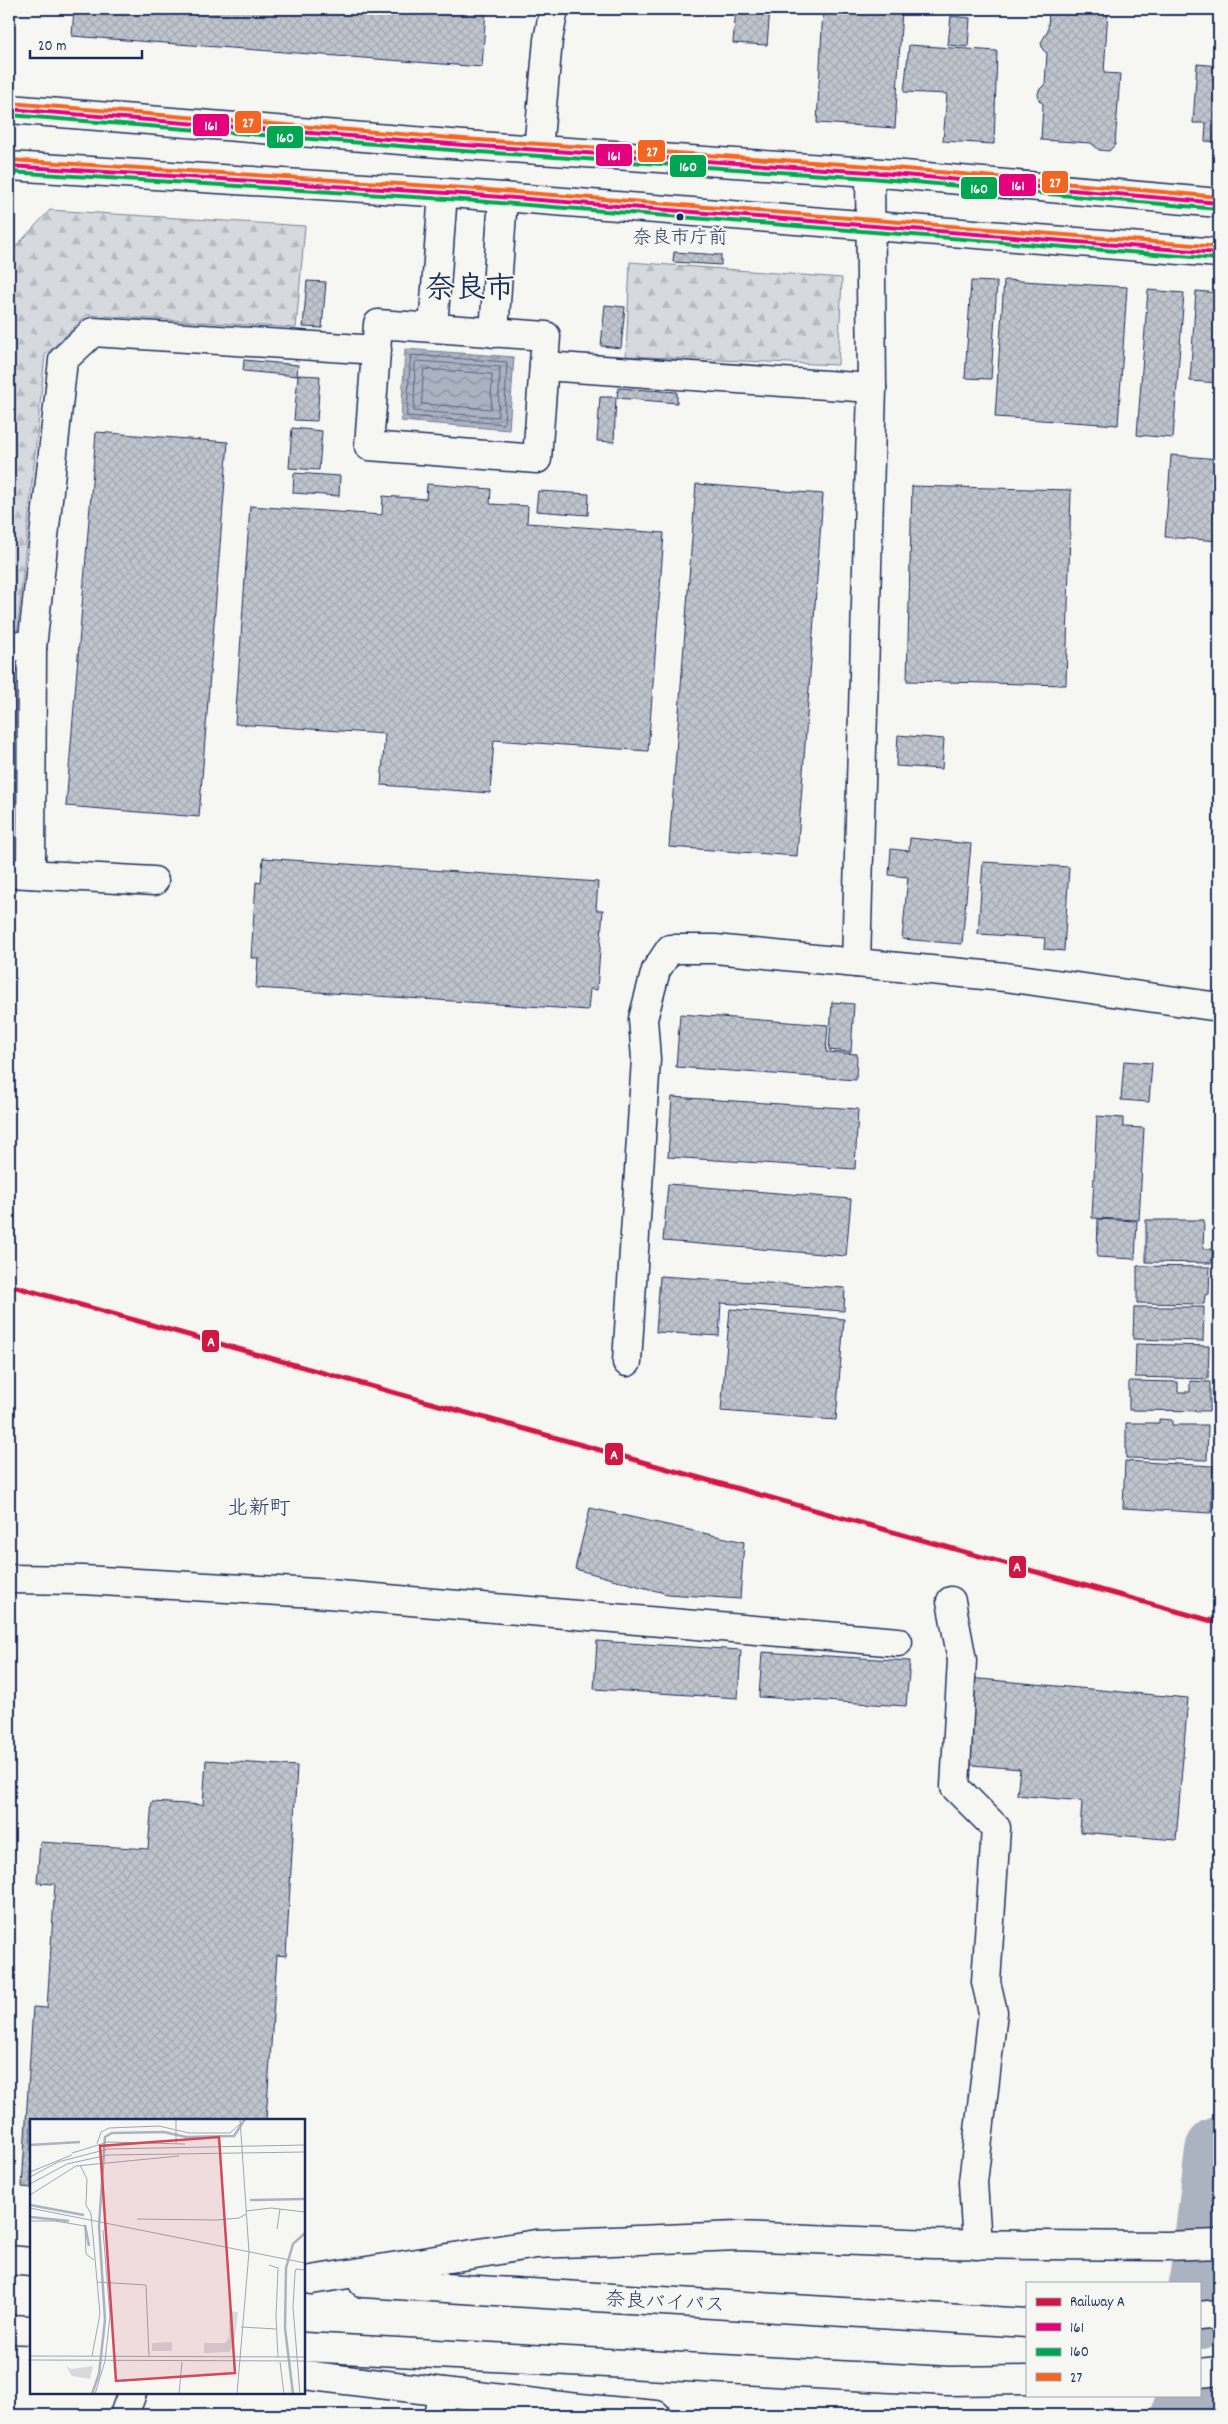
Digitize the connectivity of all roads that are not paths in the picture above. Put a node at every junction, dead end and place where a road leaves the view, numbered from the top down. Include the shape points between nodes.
1 (554, 9) edge
2 (9, 108) edge
3 (538, 150) junction
4 (9, 166) edge
5 (870, 172) junction
6 (443, 193) junction
7 (503, 197) junction
8 (1219, 203) edge
9 (869, 227) junction
10 (1219, 254) edge
11 (433, 328) junction
12 (494, 333) junction
13 (377, 350) junction
14 (544, 366) junction
15 (872, 388) junction
16 (21, 646) edge
17 (20, 873) edge
18 (154, 881) dead end
19 (856, 963) junction
20 (1219, 1007) edge
21 (627, 1362) dead end
22 (9, 1579) edge
23 (951, 1601) dead end
24 (898, 1642) dead end
25 (1219, 2244) edge
26 (977, 2245) junction
27 (9, 2260) edge
28 (30, 2262) edge
29 (308, 2280) edge
30 (1219, 2314) edge
31 (1200, 2316) edge
32 (1026, 2323) edge
33 (9, 2329) edge
34 (30, 2330) edge
35 (305, 2347) edge
36 (1219, 2371) edge
37 (1200, 2373) edge
38 (305, 2375) edge
39 (1026, 2380) edge
40 (132, 2394) edge
41 (440, 2403) edge
42 (124, 2415) edge
43 (656, 2415) edge

1 - 3 main road
2 - 3 main road
3 - 5 main road
4 - 6 main road
5 - 8 main road
5 - 9 main road
6 - 7 main road
6 - 11 main road
7 - 9 main road
7 - 12 main road
9 - 10 main road
9 - 15 main road
11 - 12 main road
11 - 13 main road via 378,324
12 - 14 main road via 546,336
13 - 14 main road via 369,446 537,459
13 - 16 main road via 93,332 63,360
14 - 15 main road
15 - 19 main road
16 - 17 main road
17 - 18 main road
19 - 20 main road via 1005,977
19 - 21 main road via 715,949 670,949 656,970 643,1019 646,1059
22 - 24 main road via 316,1593
23 - 26 main road via 962,1660 955,1787 996,1828 986,1982 993,2012 973,2182
25 - 26 main road
26 - 29 main road via 738,2236 536,2244
27 - 28 main road
29 - 32 main road, 奈良バイパス
30 - 31 main road
33 - 34 main road
35 - 39 main road via 948,2381
36 - 37 main road
38 - 41 main road
40 - 42 main road
41 - 43 main road via 569,2407

